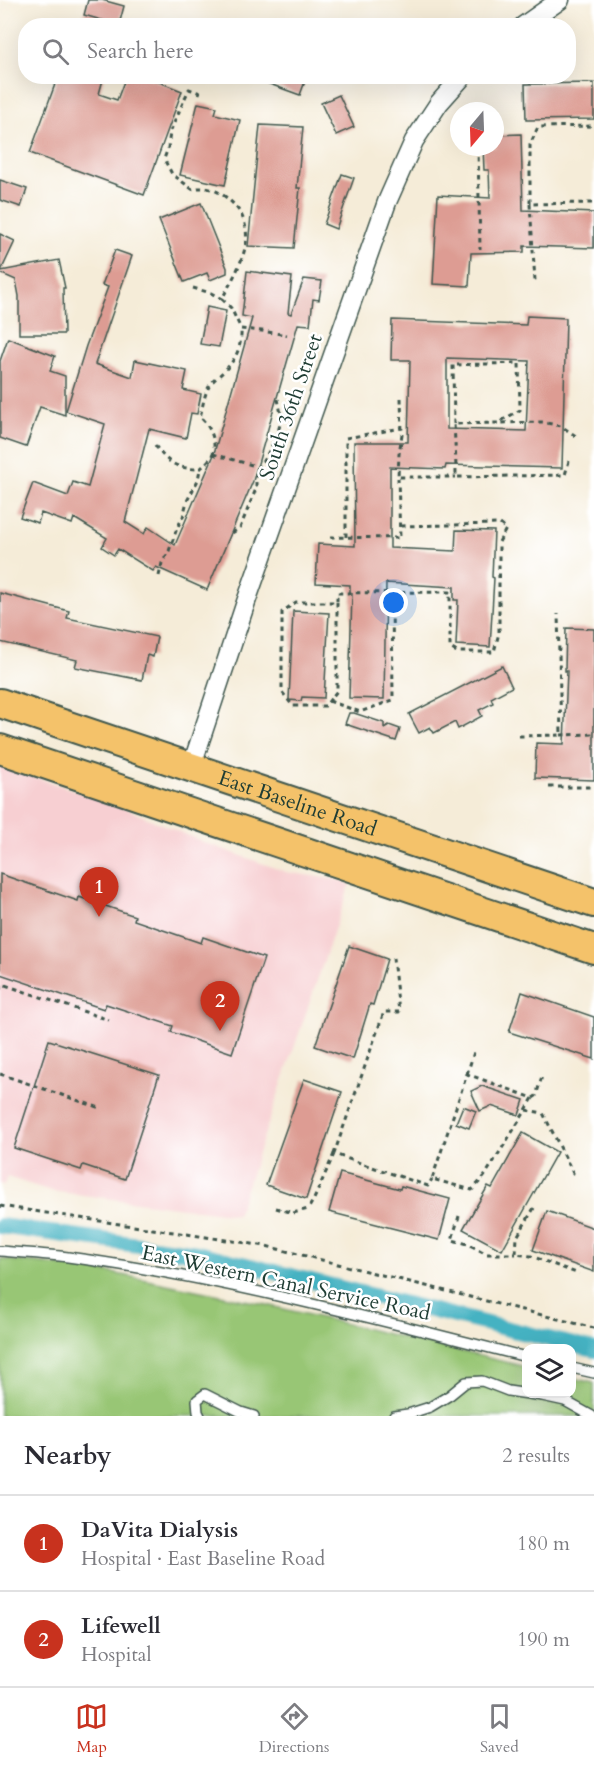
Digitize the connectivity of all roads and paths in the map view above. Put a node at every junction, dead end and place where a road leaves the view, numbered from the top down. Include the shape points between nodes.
1 (560, 0) edge
2 (534, 18) edge
3 (456, 84) edge
4 (203, 94) dead end
5 (594, 126) edge
6 (478, 156) edge
7 (592, 203) dead end
8 (530, 204) junction
9 (480, 249) dead end
10 (535, 281) dead end
11 (193, 288) dead end
12 (222, 299) junction
13 (241, 329) junction
14 (287, 335) dead end
15 (401, 398) dead end
16 (278, 399) dead end
17 (500, 422) junction
18 (454, 424) junction
19 (402, 428) junction
20 (576, 436) dead end
21 (155, 445) dead end
22 (213, 454) junction
23 (569, 461) dead end
24 (259, 467) junction
25 (200, 469) junction
26 (398, 477) junction
27 (456, 477) junction
28 (399, 526) junction
29 (232, 533) dead end
30 (330, 537) dead end
31 (346, 537) junction
32 (159, 576) dead end
33 (392, 593) junction
34 (337, 602) junction
35 (558, 615) dead end
36 (329, 701) junction
37 (0, 703) edge
38 (594, 734) edge
39 (519, 735) dead end
40 (561, 735) junction
41 (0, 749) edge
42 (191, 768) junction
43 (594, 787) edge
44 (549, 788) dead end
45 (177, 809) junction
46 (473, 863) junction
47 (460, 903) junction
48 (594, 903) edge
49 (594, 949) edge
50 (393, 958) dead end
51 (0, 989) edge
52 (109, 1020) dead end
53 (474, 1049) dead end
54 (0, 1074) edge
55 (466, 1074) junction
56 (542, 1076) dead end
57 (533, 1098) junction
58 (100, 1108) dead end
59 (526, 1110) junction
60 (334, 1154) junction
61 (574, 1175) dead end
62 (432, 1179) junction
63 (0, 1206) edge
64 (276, 1208) dead end
65 (534, 1208) dead end
66 (459, 1216) dead end
67 (0, 1251) edge
68 (516, 1254) junction
69 (579, 1274) dead end
70 (594, 1328) edge
71 (522, 1356) edge
72 (576, 1369) edge
73 (594, 1373) edge
74 (200, 1416) edge
75 (254, 1416) edge
76 (394, 1416) edge
77 (592, 1416) edge

1 - 2 street
3 - 42 street, South 36th Street via 414,141 387,202
4 - 12 path via 189,89 170,132 164,159 172,174 192,189 205,187 220,192 244,219 243,257
5 - 8 path via 538,127 530,145
6 - 9 path
7 - 8 path
8 - 10 path
11 - 12 path
12 - 13 path
13 - 14 path
13 - 22 path via 242,342 237,354 205,392 200,417 208,424
15 - 19 path
16 - 24 path via 278,428
17 - 18 path
17 - 18 path via 520,410 519,363 453,365
17 - 20 path via 542,422 561,426
18 - 27 path
19 - 26 path
19 - 31 path via 346,438
21 - 25 path via 177,467
22 - 24 path
22 - 25 path
23 - 27 path via 565,475
24 - 29 path via 256,489 240,528
25 - 32 path
26 - 27 path
26 - 28 path
28 - 31 path via 400,538
28 - 33 path via 500,524 506,529 499,542 499,633 494,652 457,652 450,648 450,592
30 - 31 path
33 - 34 path via 337,593
33 - 36 path via 393,700 360,712
34 - 36 path via 337,691
34 - 36 path via 296,602 282,612 282,692 293,706 325,706
35 - 40 path
37 - 42 main road, East Baseline Road
38 - 40 path
39 - 40 path
41 - 45 main road, East Baseline Road
42 - 45 main road
42 - 46 main road, East Baseline Road
43 - 44 path
45 - 47 main road, East Baseline Road
46 - 47 main road
46 - 48 main road, East Baseline Road
47 - 49 main road, East Baseline Road
50 - 60 path via 399,1012 384,1012
51 - 52 path via 2,984
53 - 55 path
54 - 58 path
55 - 57 path
55 - 62 path
56 - 57 path
57 - 59 path
59 - 61 path via 543,1113
59 - 62 path via 472,1190
60 - 62 path via 428,1186
60 - 64 path via 308,1209 293,1213
63 - 70 path via 266,1246
65 - 68 path via 517,1237
66 - 68 path via 452,1239 487,1254
67 - 71 lane, East Western Canal Service Road via 67,1257 213,1282
68 - 69 path
72 - 73 lane
74 - 75 lane via 197,1400 205,1394
76 - 77 lane via 430,1407 466,1382 482,1381 508,1391 565,1401

